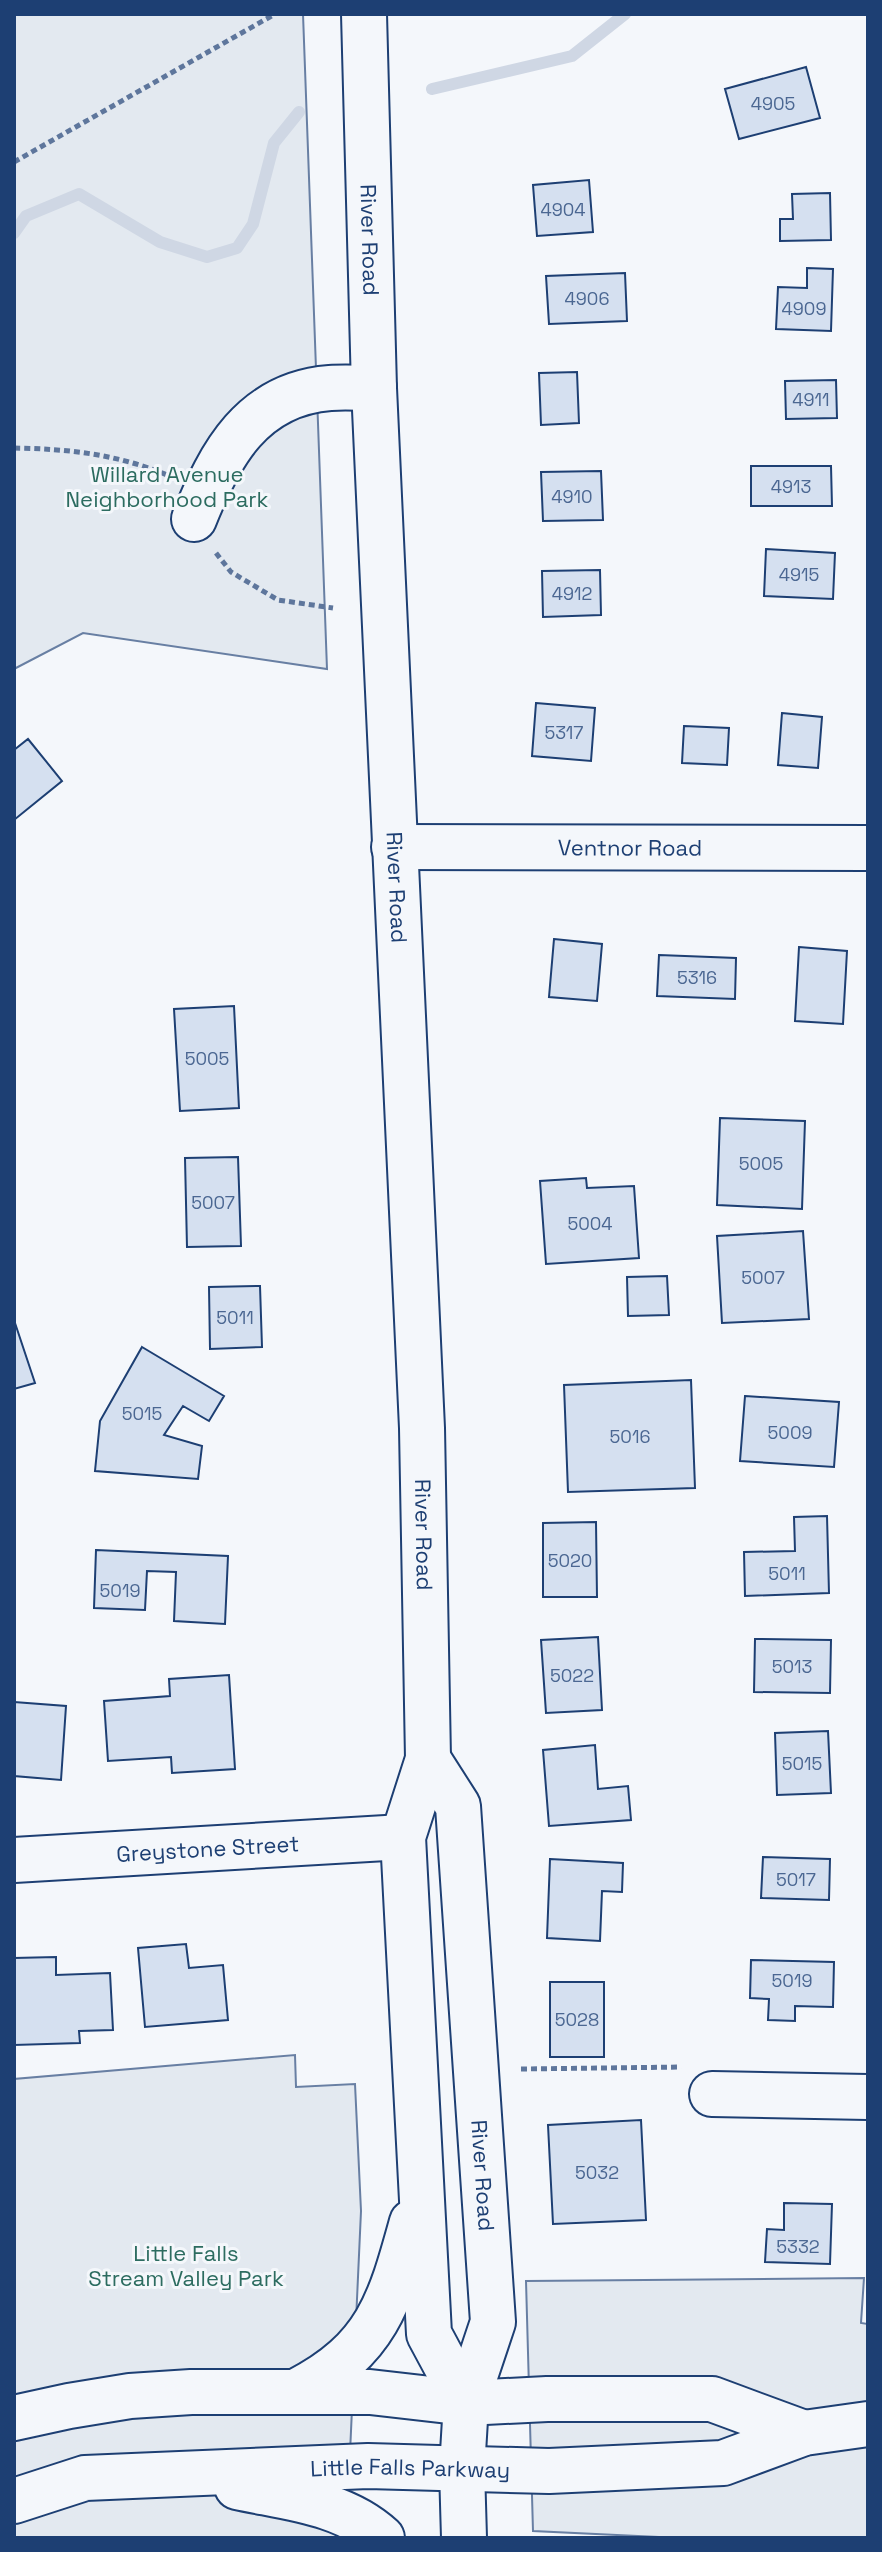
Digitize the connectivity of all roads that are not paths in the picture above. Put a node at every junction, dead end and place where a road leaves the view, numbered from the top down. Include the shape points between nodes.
1 (364, 14) edge
2 (374, 388) junction
3 (200, 505) road end
4 (394, 847) junction
5 (868, 848) edge
6 (428, 1759) junction
7 (403, 1837) junction
8 (14, 1860) edge
9 (477, 2057) junction
10 (712, 2094) road end
11 (868, 2097) edge
12 (422, 2186) junction
13 (297, 2391) junction
14 (466, 2403) junction
15 (14, 2418) edge
16 (868, 2424) edge
17 (804, 2433) junction
18 (462, 2469) junction
19 (180, 2474) junction
20 (14, 2501) edge
21 (382, 2538) edge
22 (464, 2538) edge

1 - 2 main road, River Road
2 - 3 main road via 327,388 280,401 248,423 226,450
2 - 4 main road, River Road
4 - 5 main road, Ventnor Road
4 - 6 main road, River Road via 422,1428
6 - 7 main road, River Road
6 - 9 main road, River Road via 458,1806
7 - 8 main road, Greystone Street
7 - 9 main road via 443,1865 452,2003
7 - 12 main road, River Road
9 - 14 main road, River Road via 493,2322
10 - 11 main road
12 - 13 main road via 397,2278 373,2328 338,2366
12 - 14 main road, River Road via 429,2334
13 - 14 main road, Little Falls Parkway via 370,2392
13 - 15 main road, Little Falls Parkway via 130,2396
14 - 17 main road, Little Falls Parkway via 712,2399
14 - 18 main road, River Road
16 - 17 main road, Little Falls Parkway
17 - 18 main road, Little Falls Parkway via 723,2463
18 - 19 main road, Little Falls Parkway via 368,2466
18 - 22 main road, River Road
19 - 20 main road, Little Falls Parkway via 85,2478
19 - 21 main road via 336,2509

